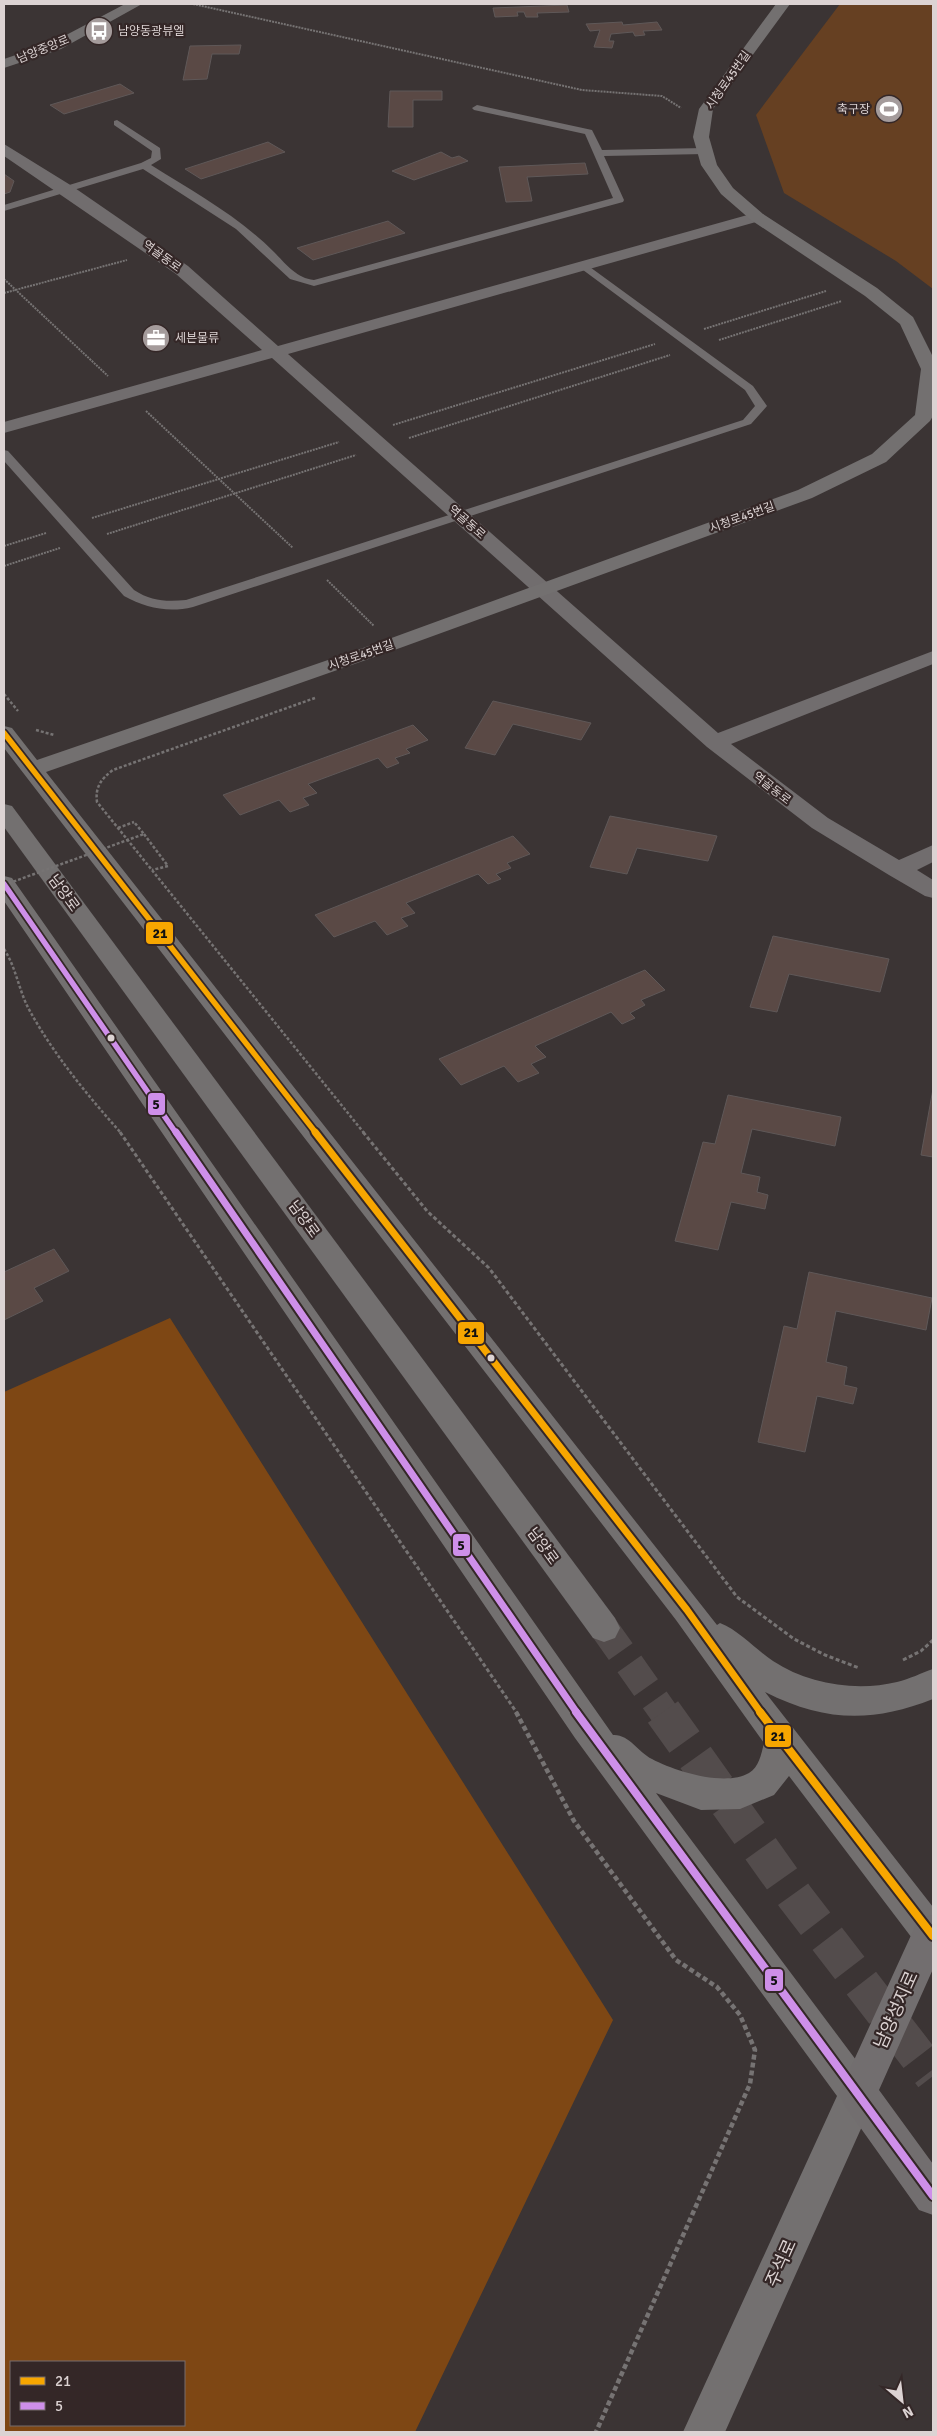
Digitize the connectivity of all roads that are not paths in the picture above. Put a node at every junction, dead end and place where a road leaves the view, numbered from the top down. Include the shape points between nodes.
1 (135, 4) edge
2 (783, 4) edge
3 (4, 64) edge
4 (477, 108) dead end
5 (117, 123) dead end
6 (4, 148) edge
7 (705, 151) junction
8 (598, 153) junction
9 (144, 165) junction
10 (66, 189) junction
11 (4, 208) edge
12 (757, 217) junction
13 (583, 265) junction
14 (274, 352) junction
15 (4, 428) edge
16 (4, 454) edge
17 (459, 516) junction
18 (544, 589) junction
19 (933, 657) edge
20 (12, 724) edge
21 (715, 742) junction
22 (32, 769) junction
23 (4, 811) edge
24 (933, 853) edge
25 (898, 870) junction
26 (4, 885) edge
27 (933, 890) edge
28 (687, 1610) junction
29 (604, 1628) tunnel mouth
30 (933, 1684) edge
31 (587, 1727) junction
32 (781, 1740) junction
33 (932, 1932) edge
34 (858, 2093) junction
35 (933, 2196) edge
36 (704, 2432) edge

1 - 3 main road, 남양중앙로 via 56,46
2 - 7 main road, 시청로45번길 via 706,109 701,137
4 - 8 lane via 589,132
5 - 9 lane via 157,150 156,159
6 - 10 street, 역골동로
7 - 8 lane
7 - 12 main road, 시청로45번길 via 709,165 727,191
8 - 9 lane via 619,200 314,283 295,279 228,217
9 - 10 lane
10 - 11 lane
10 - 14 street, 역골동로 via 182,270
12 - 13 street
12 - 18 main road, 시청로45번길 via 863,287 907,322 930,369 924,417 879,458 805,494
13 - 14 street
13 - 17 lane via 749,388 761,406 747,422
14 - 15 street
14 - 17 street, 역골동로
16 - 17 lane via 129,593 141,601 164,607 188,604
17 - 18 street, 역골동로
18 - 21 street, 역골동로
18 - 22 main road, 시청로45번길
19 - 21 street
20 - 22 main road
21 - 25 street, 역골동로 via 820,823
22 - 28 main road
23 - 29 main road, 남양로
24 - 25 street
25 - 27 street, 역골동로
26 - 31 main road
28 - 30 main road via 748,1662 784,1685 820,1695 866,1701 897,1697
28 - 32 main road
31 - 32 main road via 639,1770 701,1794 740,1793 762,1784 776,1767
31 - 34 main road
32 - 33 main road
33 - 34 main road, 남양성지로
34 - 35 main road
34 - 36 main road, 주석로

